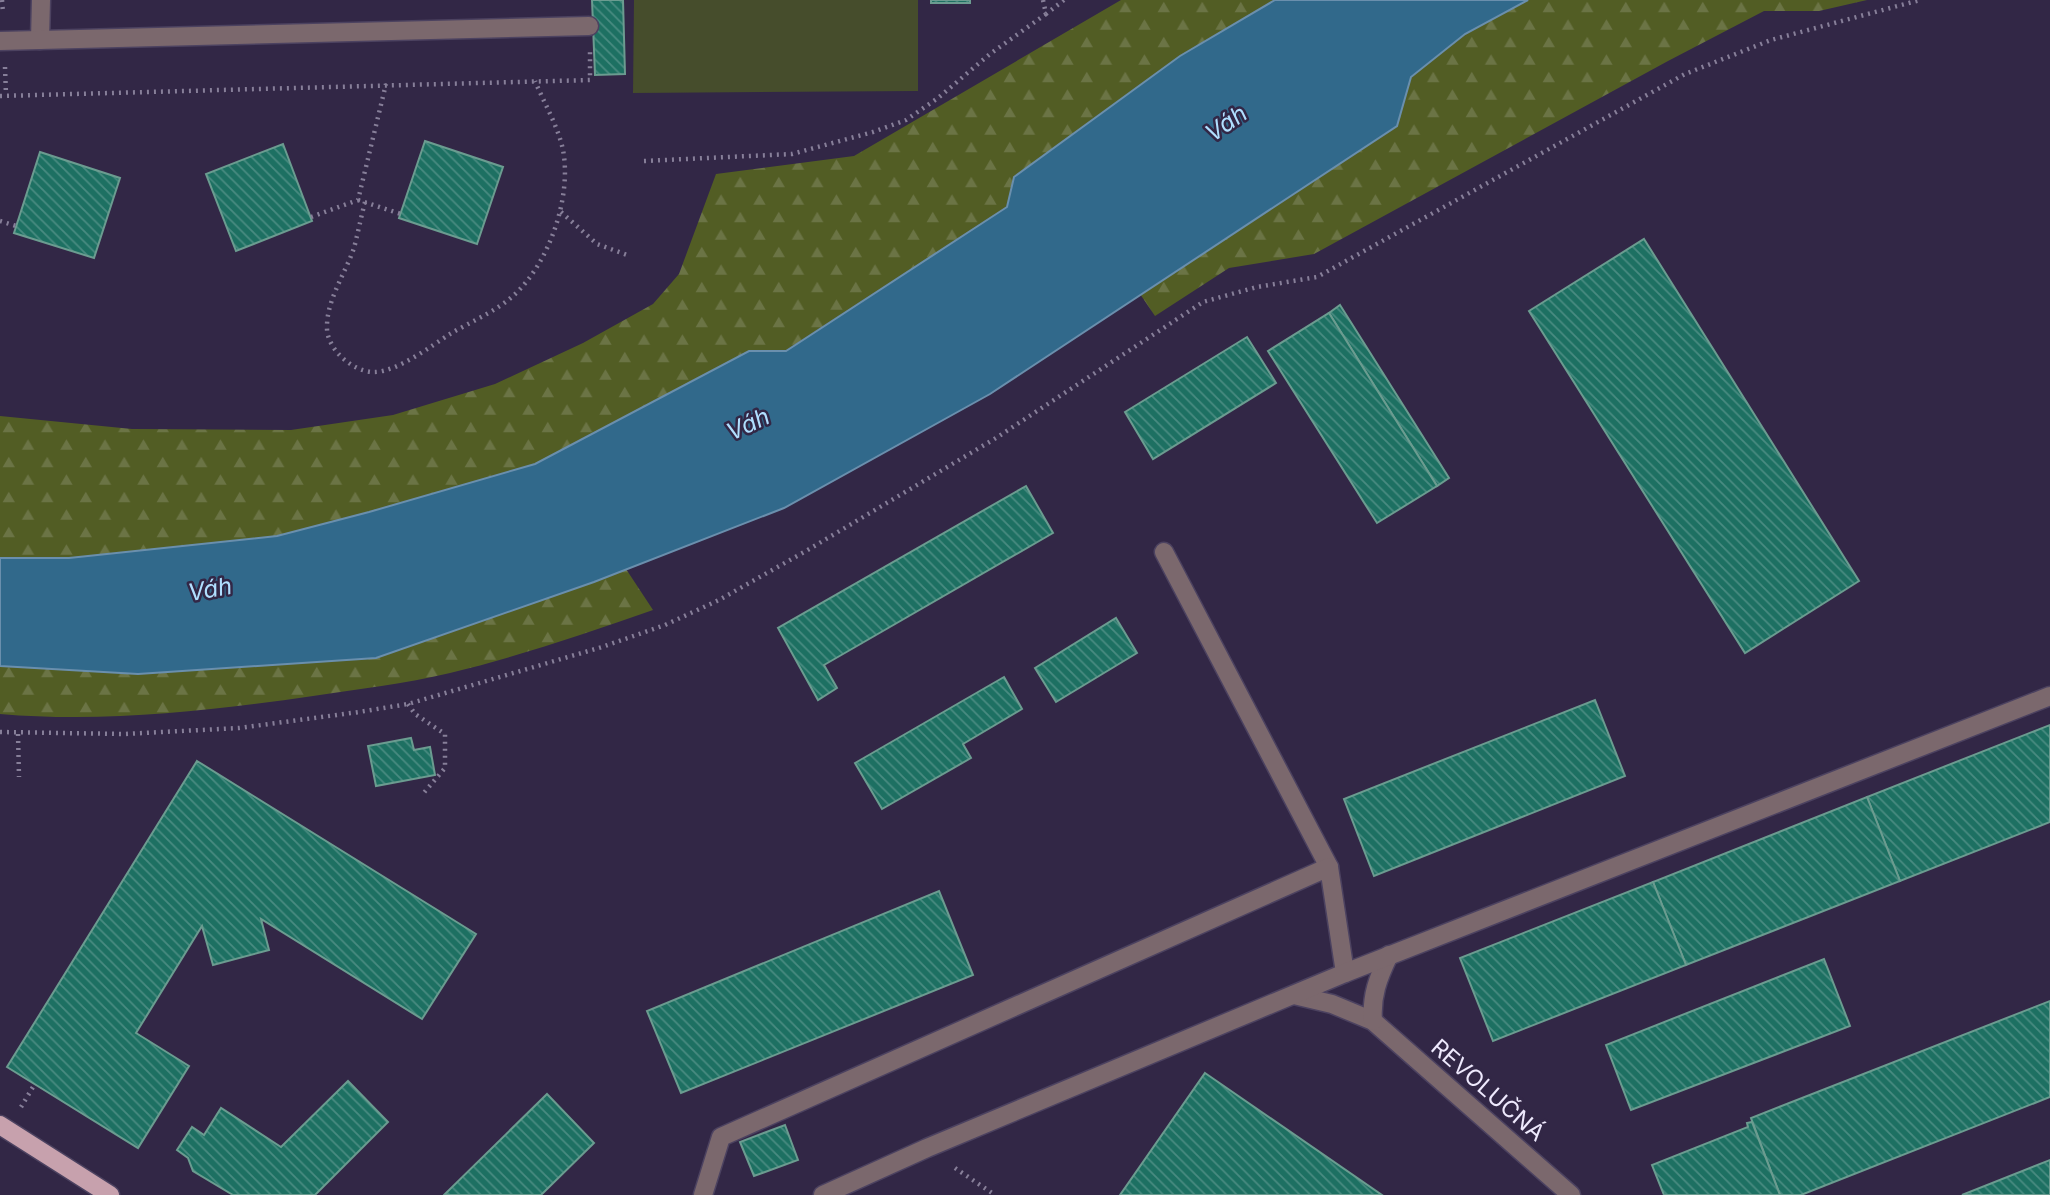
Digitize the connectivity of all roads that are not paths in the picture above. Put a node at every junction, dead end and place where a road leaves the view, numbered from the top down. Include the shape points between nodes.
1 (41, 0) edge
2 (589, 26) road end
3 (40, 40) junction
4 (0, 41) edge
5 (1164, 552) dead end
6 (2050, 696) edge
7 (1329, 867) junction
8 (1389, 955) junction
9 (1345, 973) junction
10 (1294, 995) junction
11 (1373, 1021) junction
12 (0, 1125) edge
13 (110, 1195) edge
14 (703, 1195) edge
15 (823, 1195) edge
16 (1571, 1195) edge

1 - 3 street
2 - 3 street
3 - 4 street
5 - 7 street
6 - 8 street
7 - 9 street
7 - 14 street via 721,1137
8 - 9 street
8 - 11 street via 1371,1001
9 - 10 street
10 - 11 street, REVOLUČNÁ via 1332,1003
10 - 15 street
11 - 16 street, REVOLUČNÁ
12 - 13 main road

